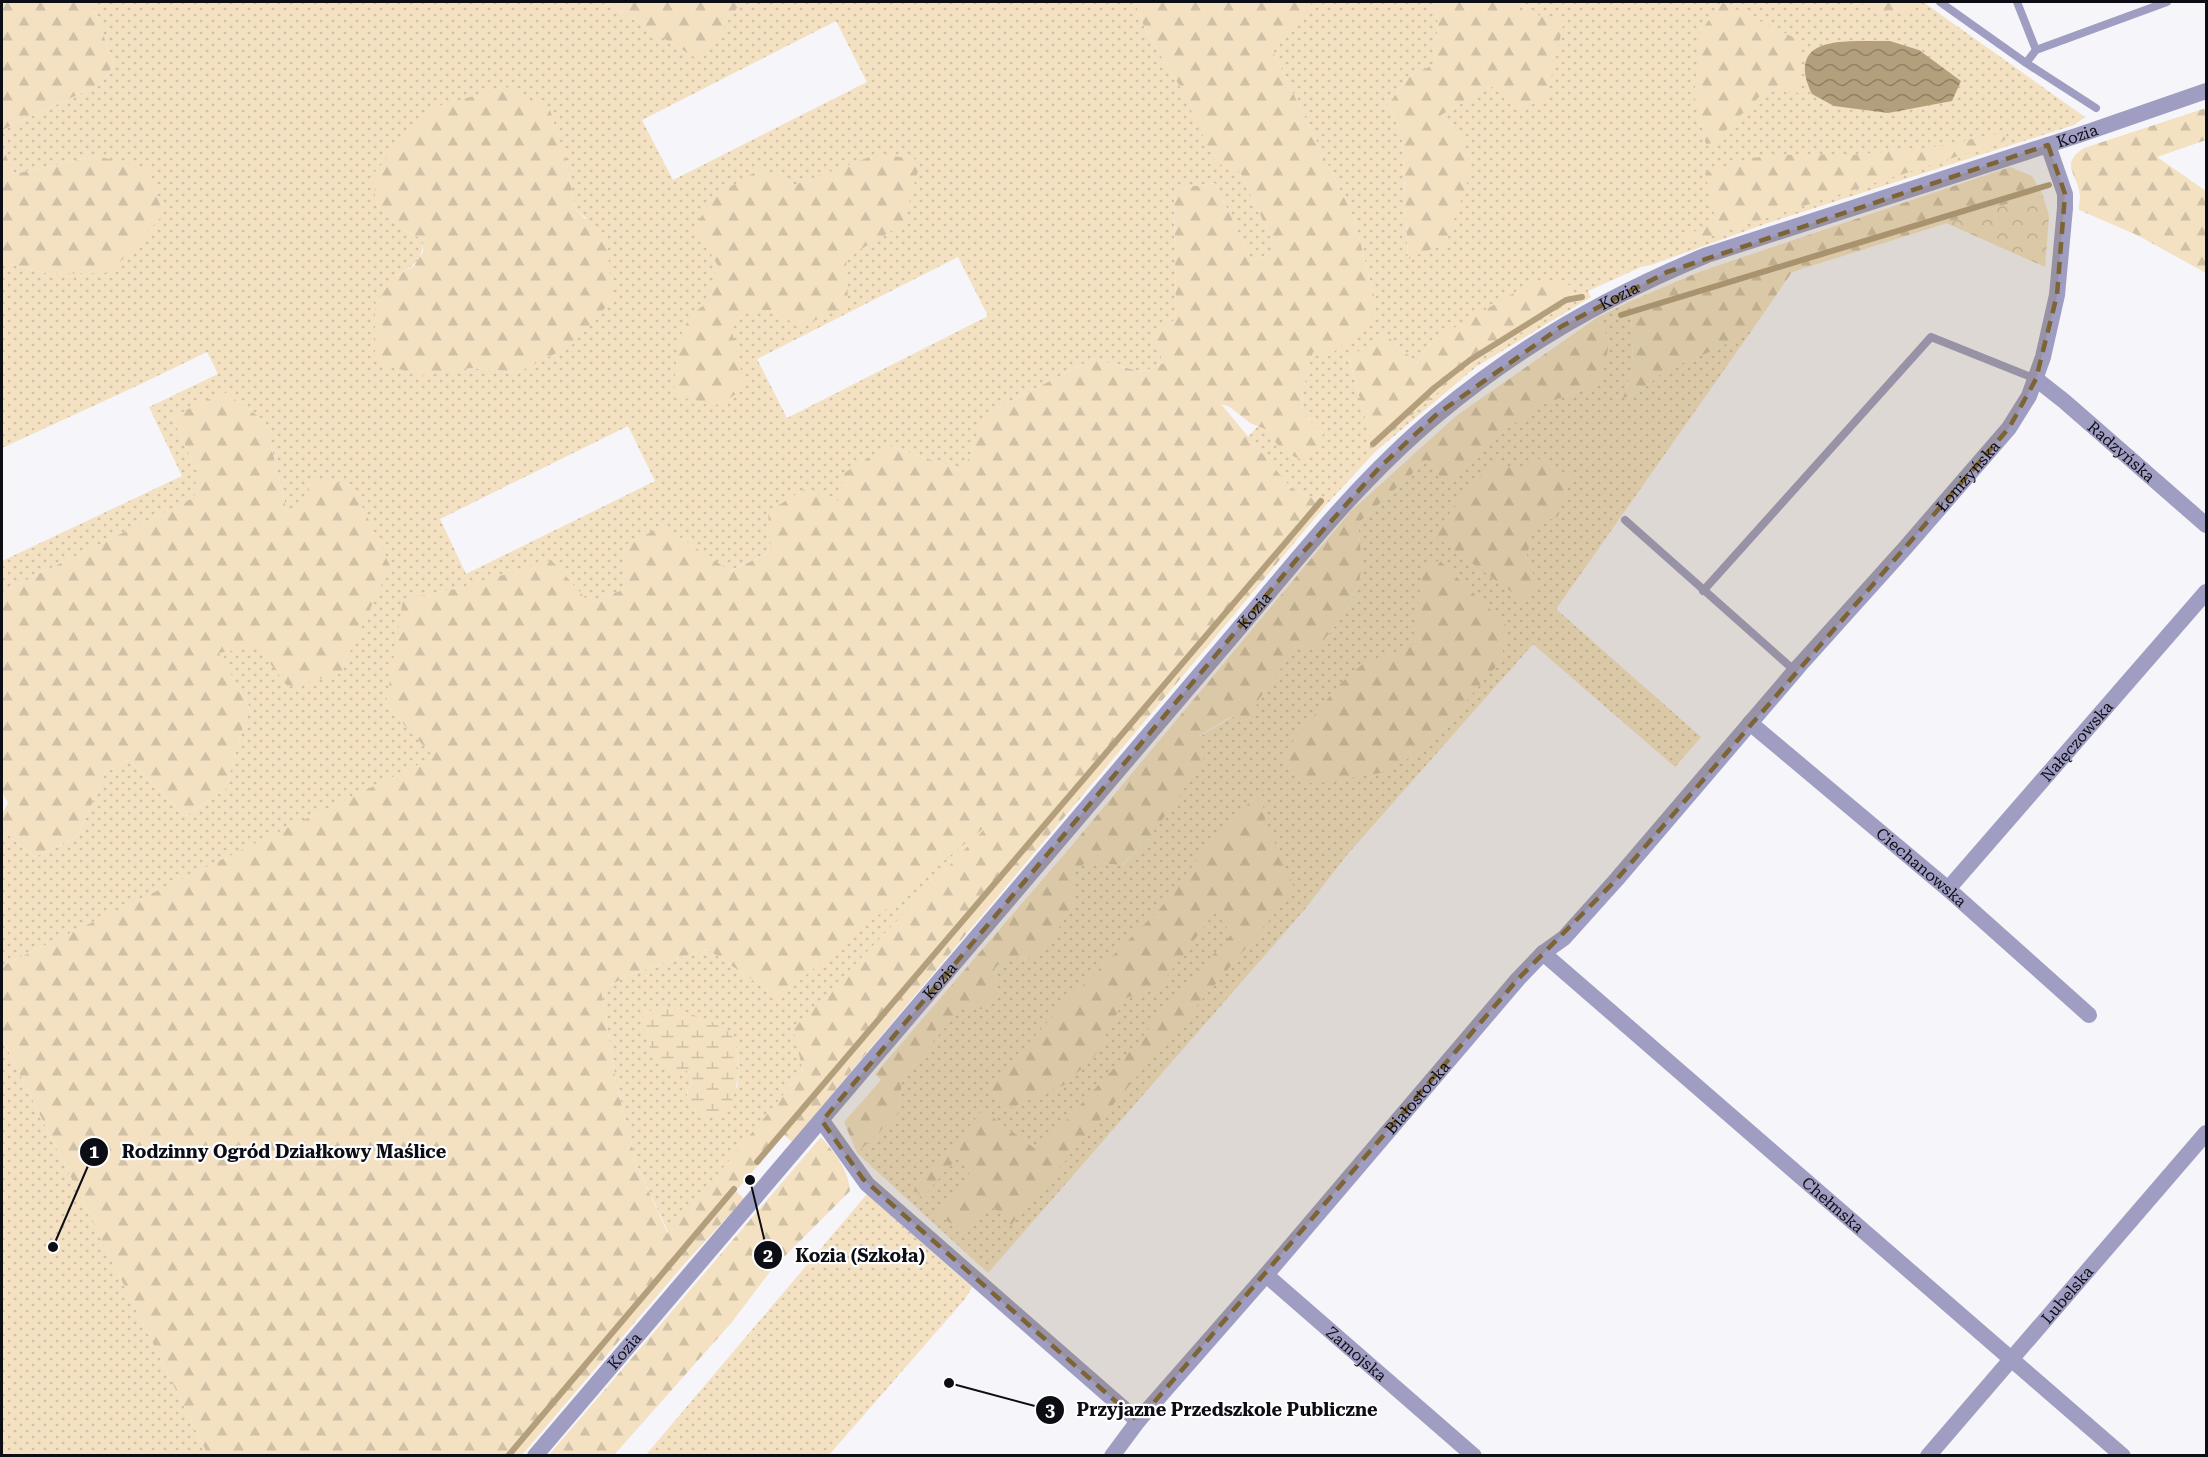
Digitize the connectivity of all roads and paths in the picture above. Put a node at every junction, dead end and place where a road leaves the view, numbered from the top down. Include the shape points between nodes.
1 (1940, 2) edge
2 (2018, 2) edge
3 (2167, 2) edge
4 (2036, 50) junction
5 (2026, 63) junction
6 (2206, 90) edge
7 (2096, 108) dead end
8 (2048, 145) junction
9 (2036, 379) junction
10 (1625, 520) dead end
11 (2206, 525) edge
12 (1703, 591) junction
13 (2206, 592) edge
14 (1795, 671) junction
15 (1750, 723) junction
16 (1731, 746) joint
17 (1948, 890) junction
18 (1543, 953) junction
19 (2089, 1015) dead end
20 (822, 1121) junction
21 (2206, 1133) edge
22 (1266, 1275) junction
23 (2011, 1360) junction
24 (1138, 1421) junction
25 (535, 1455) edge
26 (1112, 1455) edge
27 (1474, 1455) edge
28 (1928, 1455) edge
29 (2123, 1455) edge

1 - 5 lane
2 - 4 lane
3 - 4 lane
4 - 5 lane
5 - 7 lane
6 - 8 street, Kozia
8 - 9 street, Łomżyńska via 2065,194 2065,208 2057,295
8 - 20 street, Kozia via 1707,255 1667,272 1562,326 1436,415 1379,468 1304,551
9 - 11 street, Radzyńska
9 - 12 lane via 1931,337
9 - 14 street, Łomżyńska via 2002,437
10 - 12 lane
12 - 14 lane
13 - 17 street, Nałęczowska
14 - 15 street, Łomżyńska
15 - 16 street, Łomżyńska
15 - 17 street, Ciechanowska
16 - 18 street, Białostocka via 1564,938
17 - 19 street, Ciechanowska
18 - 22 street, Białostocka
18 - 23 street, Chełmska
20 - 24 street via 867,1184
20 - 25 street, Kozia
21 - 23 street, Lubelska
22 - 24 street, Białostocka
22 - 27 street, Zamojska
23 - 28 street, Lubelska
23 - 29 street, Chełmska
24 - 26 street, Białostocka

